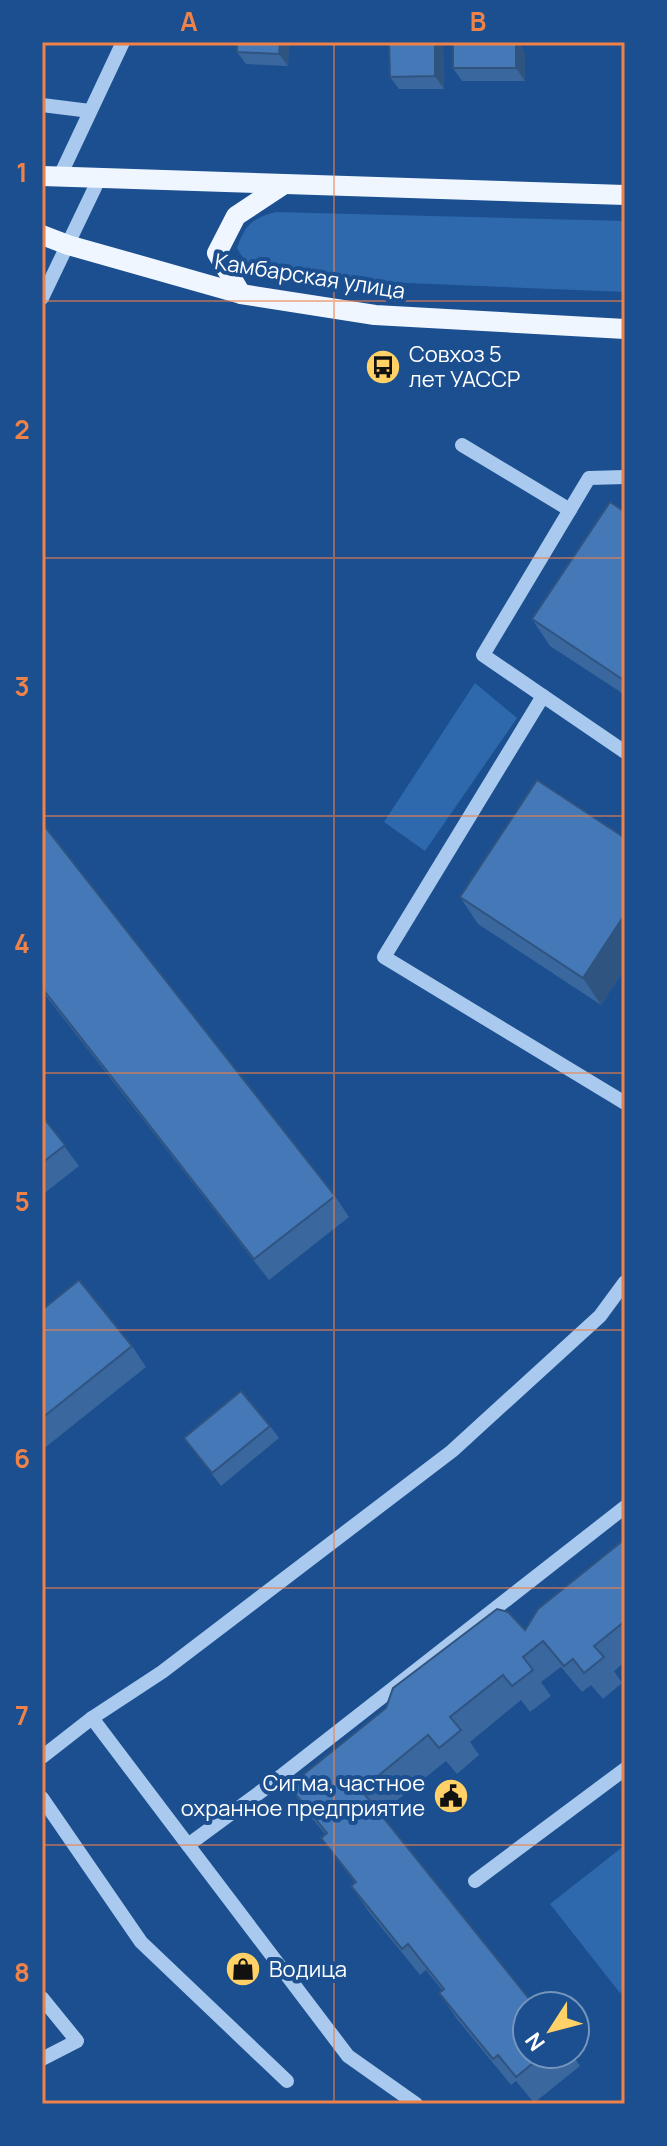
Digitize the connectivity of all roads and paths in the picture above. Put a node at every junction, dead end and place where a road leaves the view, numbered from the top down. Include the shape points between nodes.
1 (123, 42) edge
2 (42, 105) edge
3 (90, 111) junction
4 (50, 177) edge
5 (99, 179) junction
6 (283, 185) junction
7 (625, 195) edge
8 (42, 235) edge
9 (68, 245) junction
10 (241, 294) junction
11 (42, 298) edge
12 (625, 329) edge
13 (462, 445) dead end
14 (625, 477) edge
15 (570, 510) junction
16 (543, 696) junction
17 (625, 752) edge
18 (625, 1103) edge
19 (625, 1282) edge
20 (625, 1507) edge
21 (92, 1718) junction
22 (42, 1757) edge
23 (625, 1769) edge
24 (42, 1798) edge
25 (188, 1845) junction
26 (475, 1881) dead end
27 (42, 1998) edge
28 (42, 2059) edge
29 (287, 2081) dead end
30 (416, 2104) edge

1 - 3 street
2 - 3 street
3 - 4 street
4 - 5 main road
5 - 6 main road
5 - 9 street
6 - 7 main road
6 - 10 main road via 236,216 217,253
8 - 9 main road, Камбарская улица
9 - 10 main road, Камбарская улица
9 - 11 street
10 - 12 main road, Камбарская улица via 375,315
13 - 15 street
14 - 15 street via 589,478
15 - 16 street via 483,655
16 - 17 street
16 - 18 street via 384,957
19 - 21 street via 600,1316 452,1451 162,1672
20 - 25 street
21 - 22 street
21 - 25 street
23 - 26 street
24 - 29 street via 141,1942
25 - 30 street via 348,2056
27 - 28 street via 77,2041

